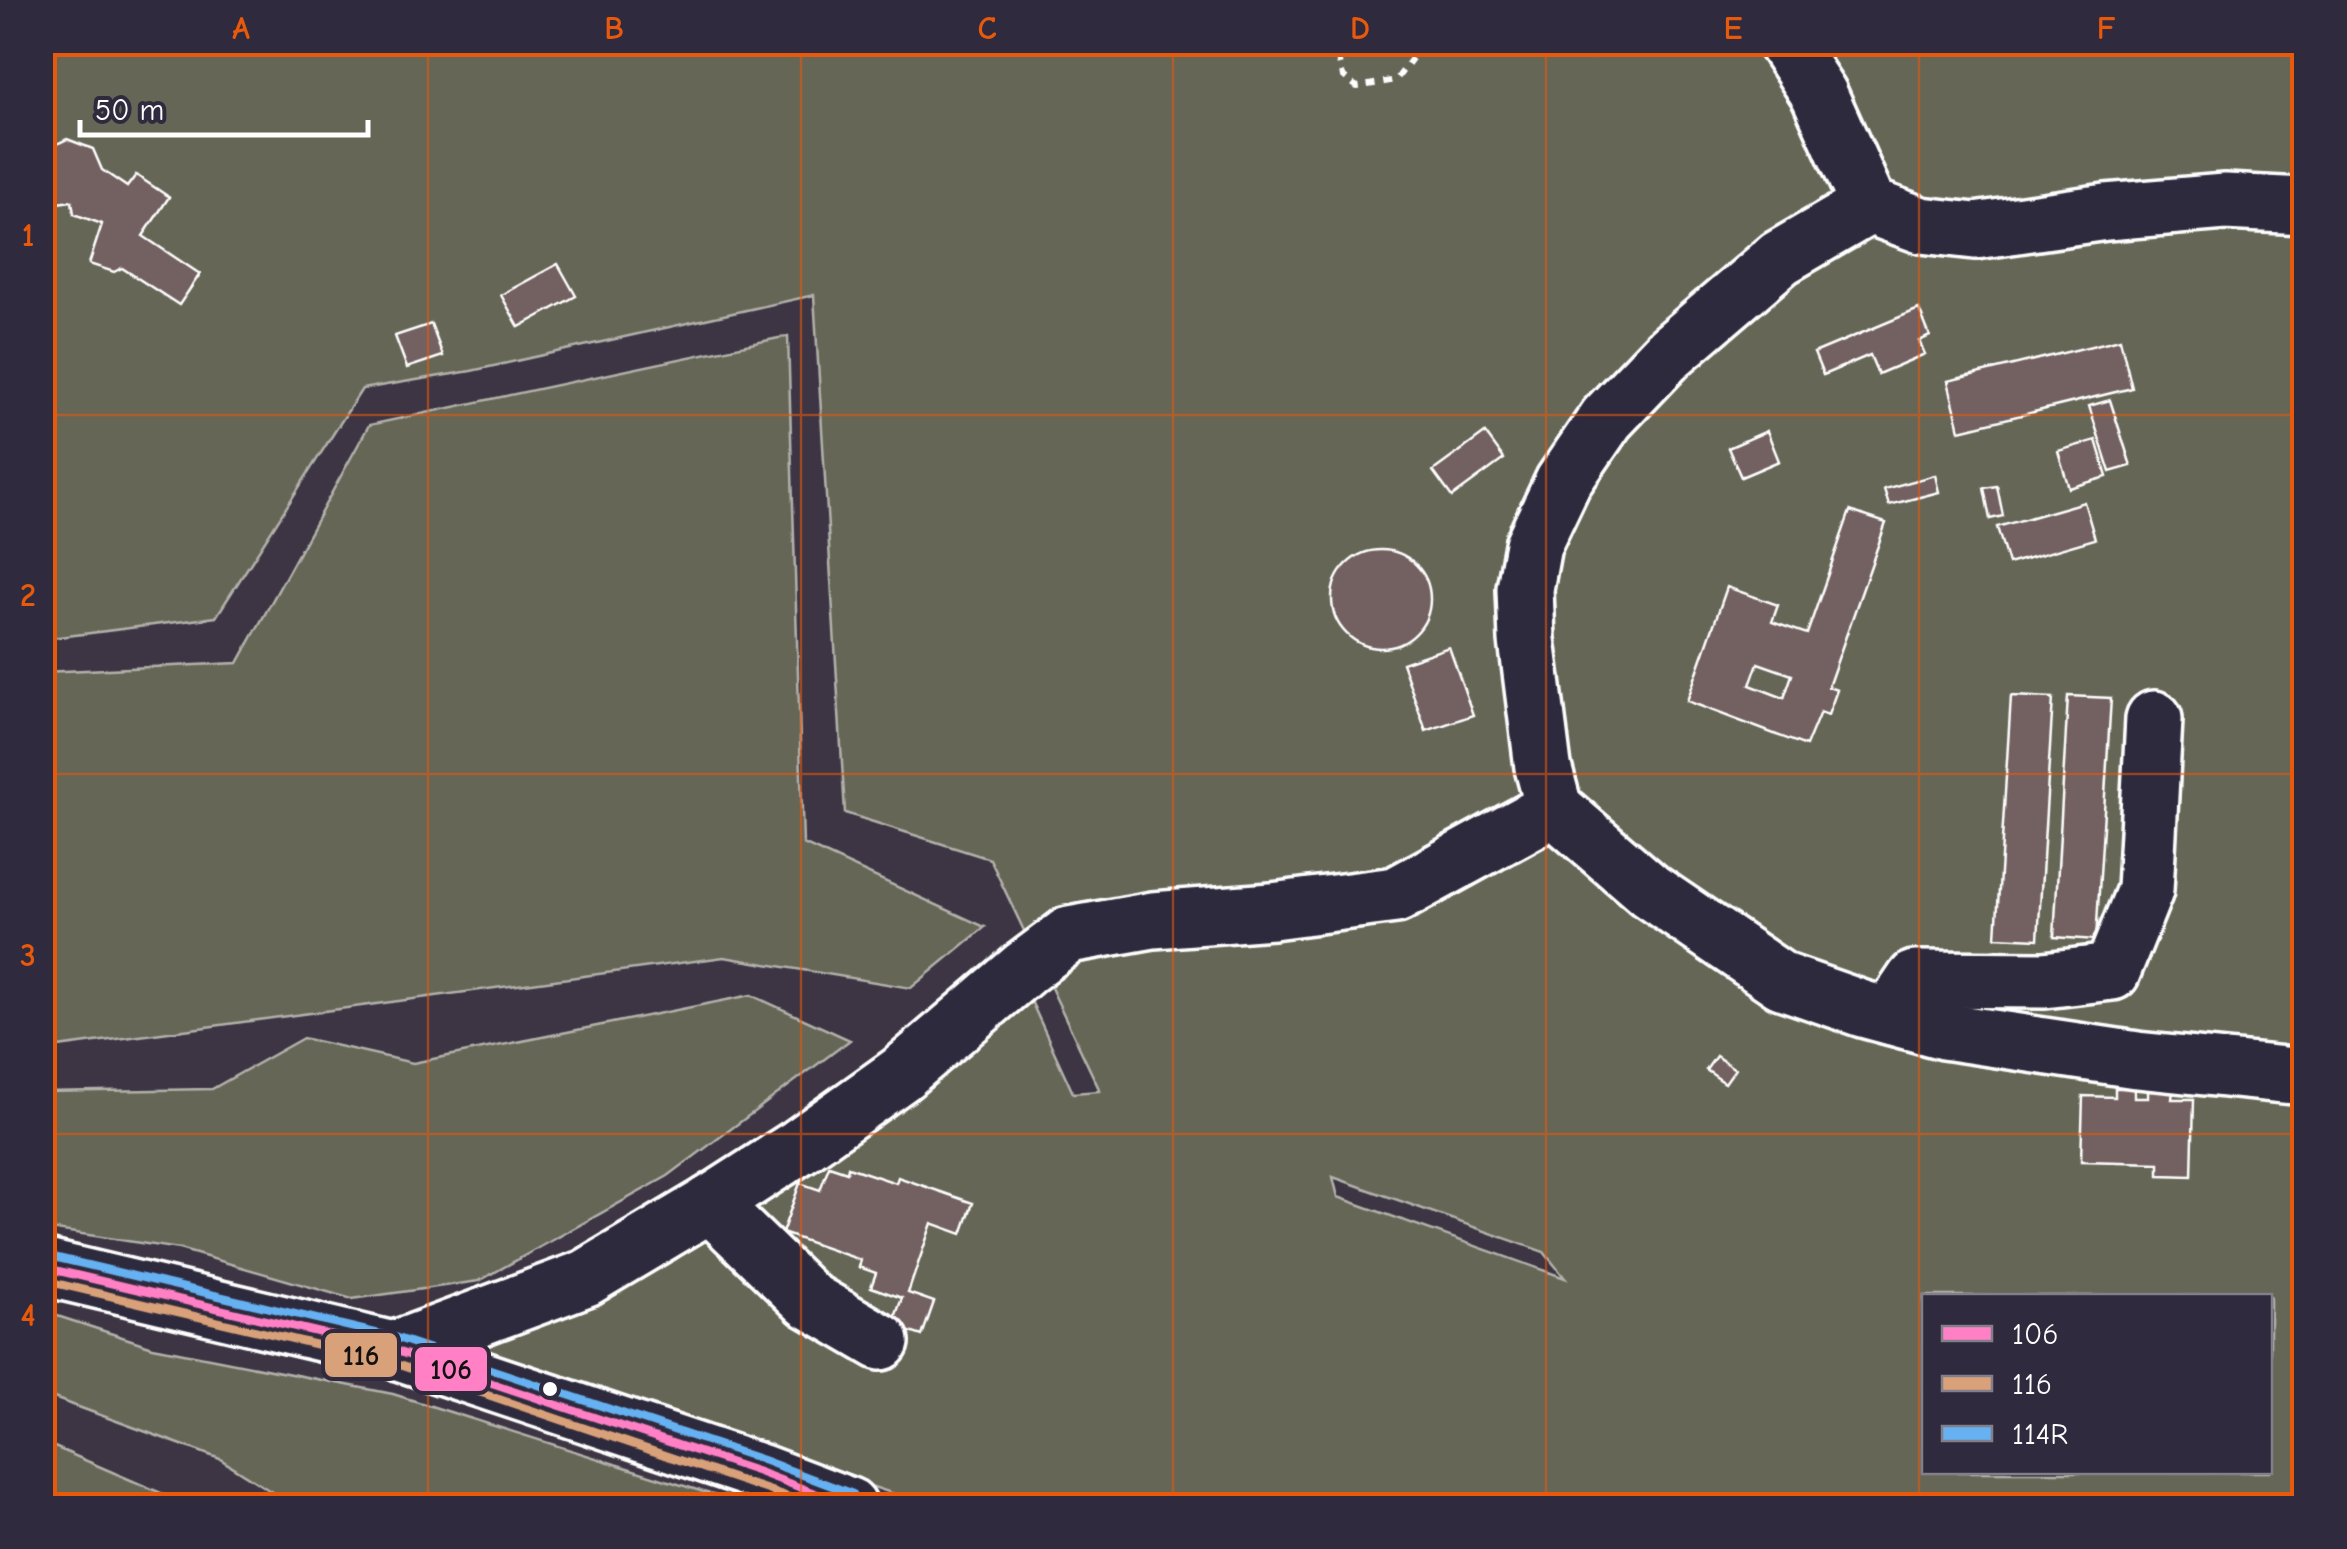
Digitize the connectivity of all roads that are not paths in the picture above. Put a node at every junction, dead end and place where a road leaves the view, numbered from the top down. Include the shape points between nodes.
1 (1785, 42) edge
2 (1869, 206) junction
3 (2304, 206) edge
4 (2154, 719) dead end
5 (1554, 808) junction
6 (1890, 1016) junction
7 (2304, 1077) edge
8 (710, 1204) junction
9 (42, 1267) edge
10 (881, 1342) dead end
11 (393, 1350) junction
12 (849, 1506) edge

1 - 2 street via 1820,94
2 - 3 street via 1921,225 1975,232 2205,204
2 - 5 street via 1780,258 1669,353 1606,418 1563,482 1533,545 1525,589 1543,767
4 - 6 street via 2145,890 2112,972 2044,980 1916,979
5 - 6 street via 1650,890 1782,981
5 - 8 street via 1396,895 1069,935 901,1074
6 - 7 street via 1944,1031 2118,1057
8 - 10 street via 809,1300
8 - 11 street via 586,1278
9 - 11 street
11 - 12 street

